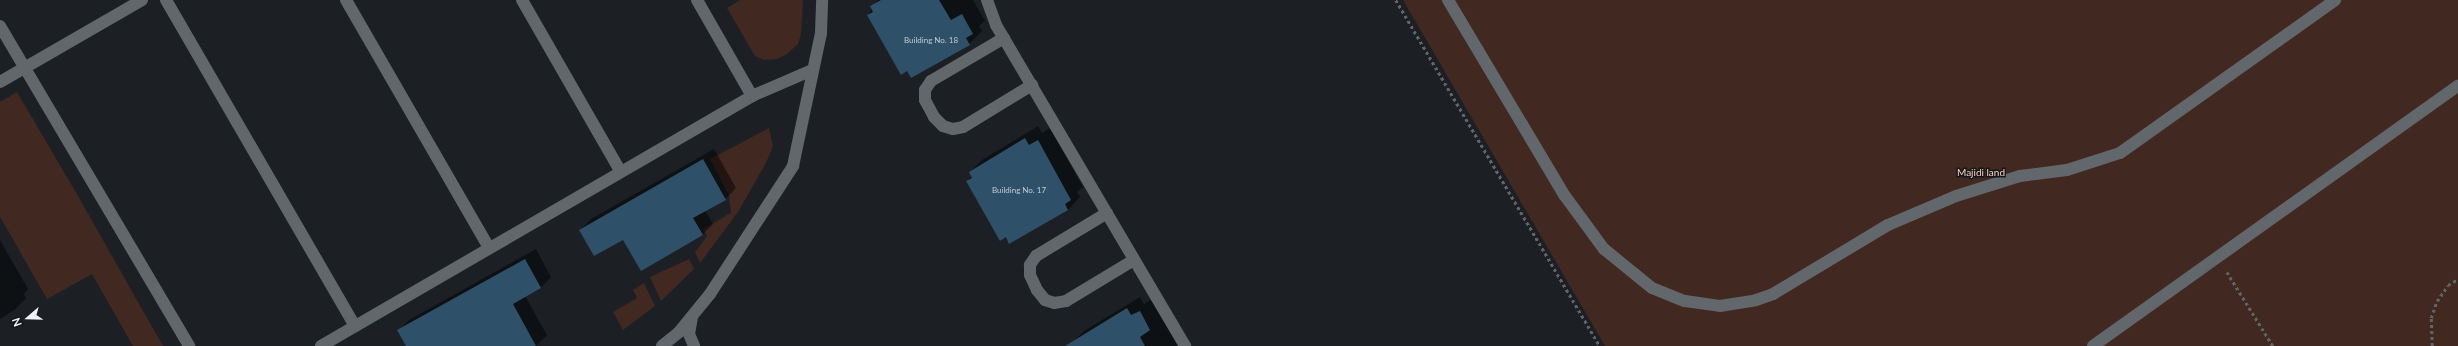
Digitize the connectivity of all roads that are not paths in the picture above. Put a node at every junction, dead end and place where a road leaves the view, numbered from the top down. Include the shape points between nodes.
1 (142, 0) edge
2 (166, 0) edge
3 (346, 0) edge
4 (522, 0) edge
5 (697, 0) edge
6 (822, 0) edge
7 (987, 0) edge
8 (1448, 0) edge
9 (2335, 0) edge
10 (0, 26) edge
11 (1004, 38) junction
12 (25, 68) junction
13 (812, 70) junction
14 (0, 82) edge
15 (1032, 85) junction
16 (2458, 86) edge
17 (752, 96) junction
18 (621, 172) junction
19 (1107, 212) junction
20 (489, 248) junction
21 (1134, 260) junction
22 (695, 312) junction
23 (355, 326) junction
24 (189, 346) edge
25 (321, 346) edge
26 (662, 346) edge
27 (694, 346) edge
28 (1185, 346) edge
29 (2093, 346) edge

1 - 12 street
2 - 23 street
3 - 20 street
4 - 18 street
5 - 17 street
6 - 13 street via 821,33
7 - 11 street
8 - 9 street via 1565,196 1599,243 1620,264 1652,288 1685,301 1720,306 1756,300 1773,294 1888,225 1956,196 2020,176 2067,170 2120,153
10 - 12 street
11 - 15 street
11 - 15 street via 931,81 925,90 925,100 934,117 943,126 953,129 963,127
12 - 14 street
12 - 24 street
13 - 17 street
13 - 22 street via 804,122 793,166 710,294
15 - 19 street
16 - 29 street
17 - 18 street
18 - 20 street
19 - 21 street
19 - 21 street via 1036,256 1030,265 1030,275 1037,290 1045,300 1054,303 1066,301
20 - 23 street
21 - 28 street
22 - 26 street via 679,332
22 - 27 street via 689,326
23 - 25 street

